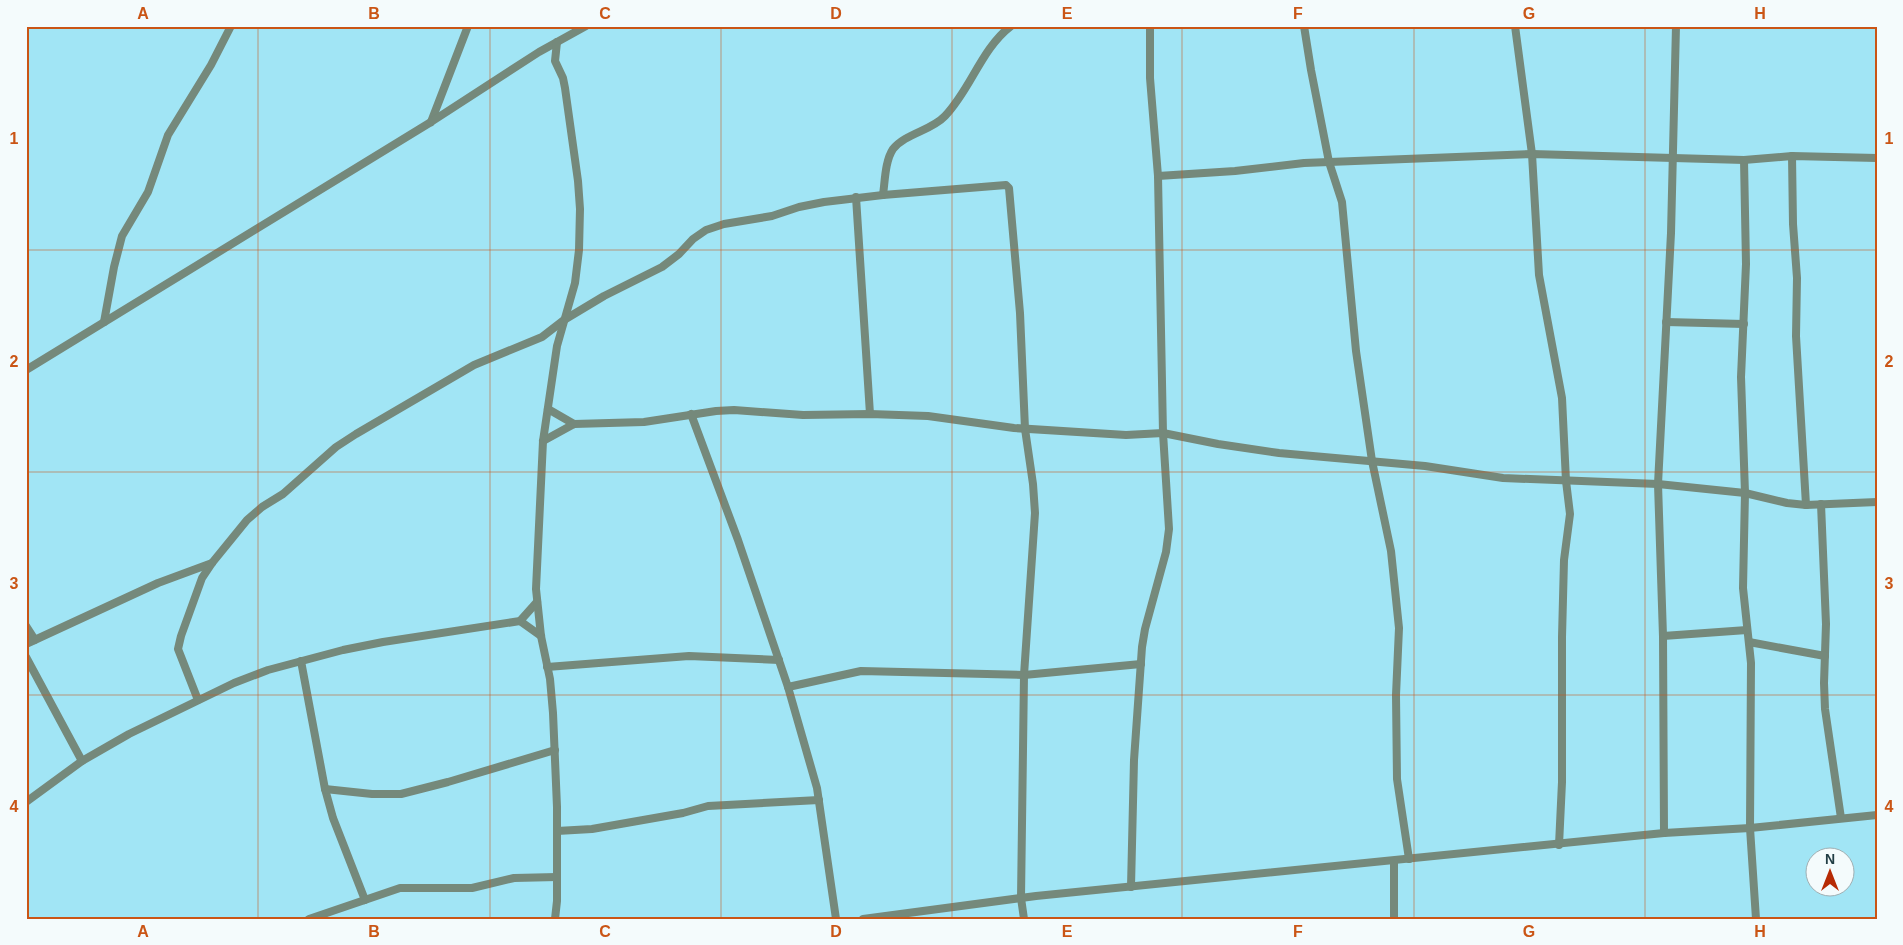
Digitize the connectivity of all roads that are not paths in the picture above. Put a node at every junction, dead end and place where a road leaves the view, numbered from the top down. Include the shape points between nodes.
1 (231, 26) edge
2 (468, 26) edge
3 (586, 26) edge
4 (1011, 26) edge
5 (1150, 26) edge
6 (1304, 26) edge
7 (1515, 26) edge
8 (1676, 26) edge
9 (557, 42) junction
10 (539, 52) junction
11 (555, 61) junction
12 (431, 122) junction
13 (1532, 154) junction
14 (1792, 156) junction
15 (1671, 157) junction
16 (1877, 158) edge
17 (1744, 160) junction
18 (1329, 162) junction
19 (1158, 176) junction
20 (883, 194) junction
21 (856, 197) junction
22 (564, 320) junction
23 (104, 322) junction
24 (1666, 322) junction
25 (1744, 324) junction
26 (26, 370) edge
27 (548, 409) junction
28 (691, 414) junction
29 (870, 414) junction
30 (574, 424) junction
31 (1025, 428) junction
32 (1163, 433) junction
33 (543, 441) junction
34 (1372, 461) junction
35 (1566, 481) junction
36 (1658, 484) junction
37 (1745, 494) junction
38 (1877, 502) edge
39 (1821, 504) junction
40 (1806, 505) junction
41 (212, 563) junction
42 (537, 602) junction
43 (520, 621) junction
44 (26, 626) edge
45 (1747, 630) junction
46 (541, 636) junction
47 (1662, 636) junction
48 (35, 640) junction
49 (1748, 642) junction
50 (26, 644) edge
51 (1825, 656) junction
52 (26, 657) edge
53 (779, 660) junction
54 (301, 661) junction
55 (1140, 664) junction
56 (547, 667) junction
57 (1024, 675) junction
58 (788, 687) junction
59 (198, 700) junction
60 (555, 750) junction
61 (82, 761) junction
62 (325, 788) junction
63 (819, 800) junction
64 (26, 801) edge
65 (1877, 814) edge
66 (1841, 818) junction
67 (1750, 828) junction
68 (557, 832) junction
69 (1664, 833) junction
70 (1559, 845) junction
71 (1409, 859) junction
72 (1394, 861) junction
73 (557, 877) junction
74 (1130, 887) junction
75 (1021, 898) junction
76 (365, 900) junction
77 (900, 916) edge
78 (309, 919) edge
79 (555, 919) edge
80 (836, 919) edge
81 (863, 919) edge
82 (1024, 919) edge
83 (1394, 919) edge
84 (1756, 919) edge

1 - 23 street via 168,135 148,192 122,236
2 - 12 street
3 - 9 street
4 - 20 street via 991,46 944,118 893,150
5 - 19 street via 1150,78
6 - 18 street
7 - 13 street
8 - 15 street
9 - 10 street
9 - 11 street
10 - 11 street
10 - 12 street
11 - 22 street via 565,88 580,209 575,283
12 - 23 street
13 - 15 street
13 - 18 street
13 - 35 street via 1539,275 1562,398
14 - 16 street
14 - 17 street
14 - 40 street via 1796,336
15 - 17 street
15 - 24 street
17 - 25 street
18 - 19 street
18 - 34 street via 1346,225 1356,351
19 - 32 street
20 - 21 street
20 - 31 street via 1008,186 1020,313
21 - 22 street via 706,230 662,267
21 - 29 street
22 - 27 street
22 - 41 street via 542,337 474,365 336,447 283,494 247,520
23 - 26 street
24 - 25 street
24 - 36 street
25 - 37 street via 1740,377
27 - 30 street
27 - 33 street
28 - 29 street via 734,410 803,415
28 - 30 street via 644,422
28 - 53 street
29 - 31 street via 928,416
30 - 33 street
31 - 32 street via 1126,435
31 - 57 street via 1035,513
32 - 34 street via 1279,453
32 - 55 street via 1168,529 1166,552 1145,629
33 - 42 street
34 - 35 street via 1503,478
34 - 71 street via 1391,552 1399,628 1396,695 1398,779
35 - 36 street
35 - 70 street via 1570,514 1564,560
36 - 37 street
36 - 47 street
37 - 40 street
37 - 45 street via 1743,588
38 - 39 street
39 - 40 street
39 - 51 street
41 - 48 street via 158,583
41 - 59 street via 202,578 178,649
42 - 43 street
42 - 46 street
43 - 46 street
43 - 54 street via 383,642
44 - 48 street
45 - 47 street
45 - 49 street
46 - 56 street
47 - 69 street
48 - 50 street
49 - 51 street
49 - 67 street via 1752,700
51 - 66 street via 1825,709
52 - 61 street
53 - 56 street via 689,656
53 - 58 street
54 - 59 street via 268,670
54 - 62 street
55 - 57 street
55 - 74 street
56 - 60 street via 554,713
57 - 58 street via 861,671
57 - 75 street
58 - 63 street
59 - 61 street
60 - 62 street via 401,794
60 - 68 street
61 - 64 street
62 - 76 street via 333,818
63 - 68 street via 708,806 592,829
63 - 80 street
65 - 66 street
66 - 67 street
67 - 69 street
67 - 84 street
68 - 73 street
69 - 70 street
70 - 71 street
71 - 72 street
72 - 74 street
72 - 83 street
73 - 76 street via 514,878 472,888 400,888
73 - 79 street
74 - 75 street
75 - 77 street
75 - 82 street
76 - 78 street
77 - 81 street

